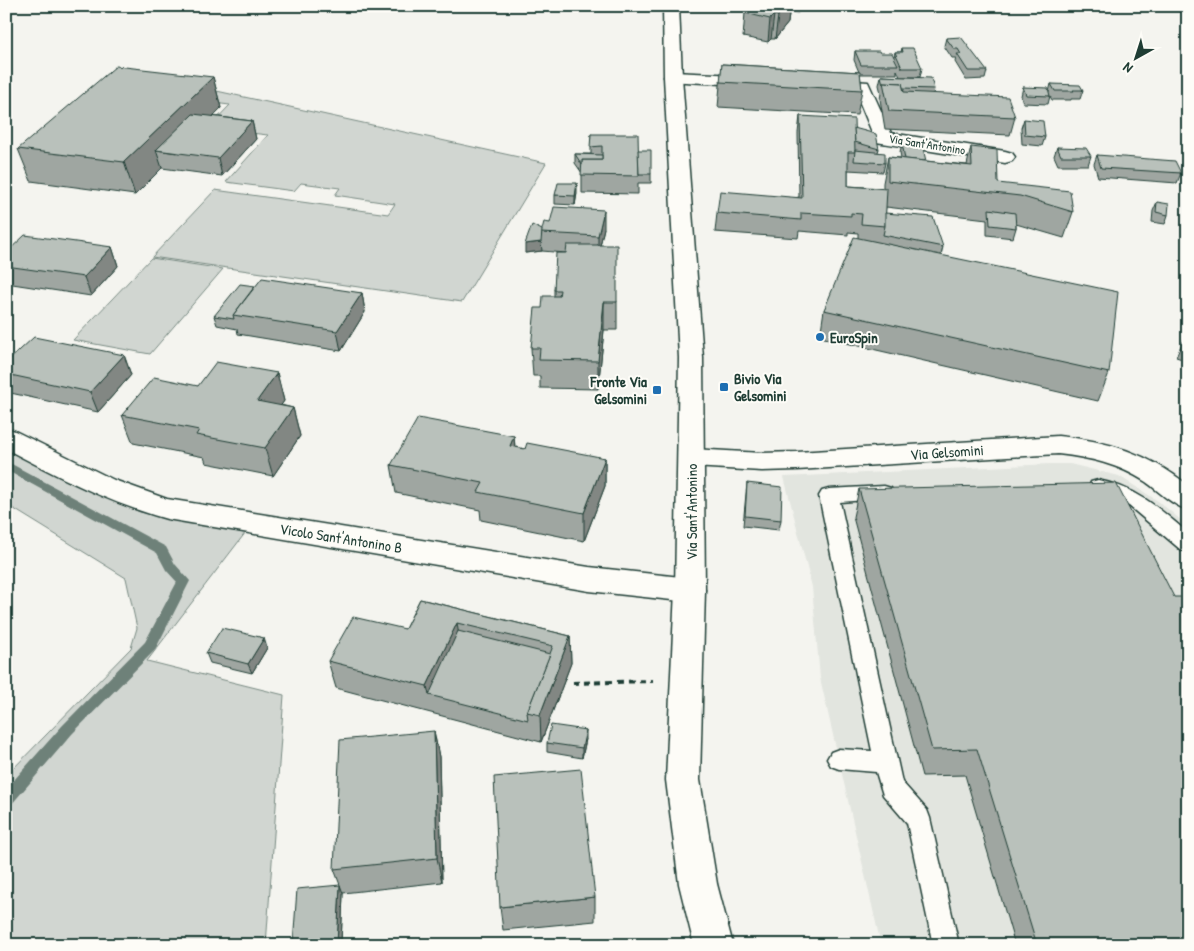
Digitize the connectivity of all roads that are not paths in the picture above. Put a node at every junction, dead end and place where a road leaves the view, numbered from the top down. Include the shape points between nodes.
1 (671, 6) edge
2 (673, 77) junction
3 (776, 82) edge
4 (805, 83) edge
5 (1005, 157) dead end
6 (6, 437) edge
7 (692, 458) junction
8 (1082, 485) edge
9 (906, 492) edge
10 (1188, 500) edge
11 (1188, 544) edge
12 (690, 590) junction
13 (839, 759) dead end
14 (886, 762) junction
15 (714, 945) edge
16 (946, 945) edge

1 - 2 street, Via Sant'Antonino
2 - 3 street
2 - 7 street, Via Sant'Antonino via 691,358
4 - 5 street, Via Sant'Antonino via 862,86 883,138
6 - 12 street, Vicolo Sant'Antonino B via 112,491 167,509 589,579
7 - 10 street, Via Gelsomini via 797,461 1078,446 1132,460
7 - 12 street, Via Sant'Antonino
8 - 11 lane via 1106,487 1132,498
9 - 14 lane via 828,496
12 - 15 street, Via Sant'Antonino via 683,780 698,884
13 - 14 lane
14 - 16 lane via 891,787 918,818

